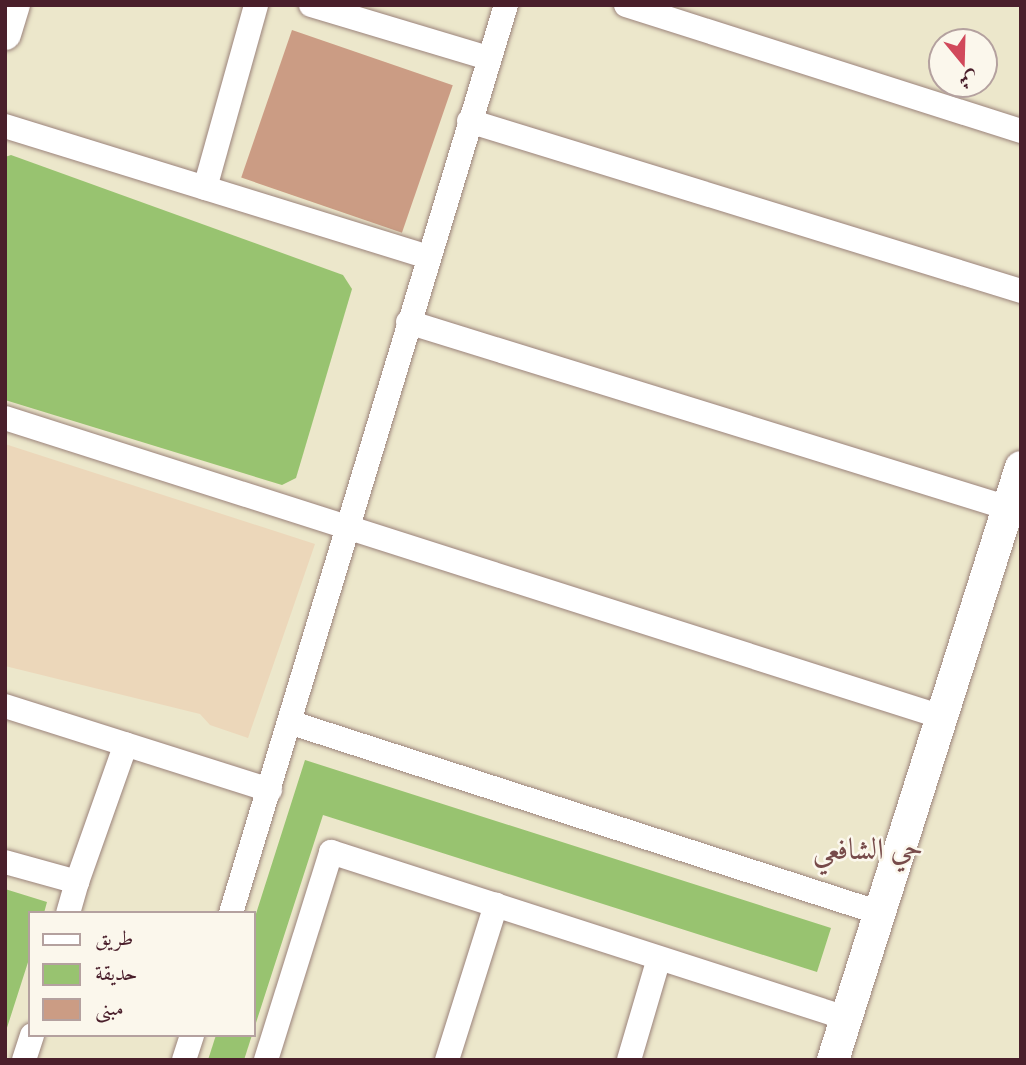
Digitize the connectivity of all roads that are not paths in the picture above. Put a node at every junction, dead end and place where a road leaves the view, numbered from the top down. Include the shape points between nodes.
1 (14, 5) edge
2 (256, 5) edge
3 (311, 5) edge
4 (506, 5) edge
5 (642, 7) edge
6 (347, 10) edge
7 (5, 34) edge
8 (488, 58) junction
9 (469, 121) junction
10 (5, 126) edge
11 (1021, 131) edge
12 (205, 188) junction
13 (428, 257) junction
14 (1021, 291) edge
15 (408, 322) junction
16 (5, 418) edge
17 (1021, 467) edge
18 (1008, 508) junction
19 (347, 526) junction
20 (5, 706) edge
21 (942, 717) junction
22 (292, 723) junction
23 (126, 744) junction
24 (270, 790) junction
25 (5, 862) edge
26 (77, 882) junction
27 (496, 905) junction
28 (69, 911) edge
29 (232, 911) edge
30 (880, 913) junction
31 (659, 958) junction
32 (846, 1017) junction
33 (31, 1037) edge
34 (191, 1037) edge
35 (24, 1060) edge
36 (184, 1060) edge
37 (267, 1060) edge
38 (447, 1060) edge
39 (629, 1060) edge
40 (833, 1060) edge

1 - 7 street
2 - 12 street
3 - 6 street
4 - 8 street
5 - 11 street
6 - 8 street
8 - 9 street
9 - 13 street
9 - 14 street
10 - 12 street
12 - 13 street
13 - 15 street
15 - 18 street
15 - 19 street
16 - 19 street
17 - 18 street
18 - 21 street
19 - 21 street
19 - 22 street
20 - 23 street
21 - 30 street
22 - 24 street
22 - 30 street
23 - 24 street
23 - 26 street
24 - 29 street
25 - 26 street
26 - 28 street
27 - 31 street
27 - 37 street via 331,852
27 - 38 street
30 - 32 street
31 - 32 street
31 - 39 street
32 - 40 street
33 - 35 street
34 - 36 street

